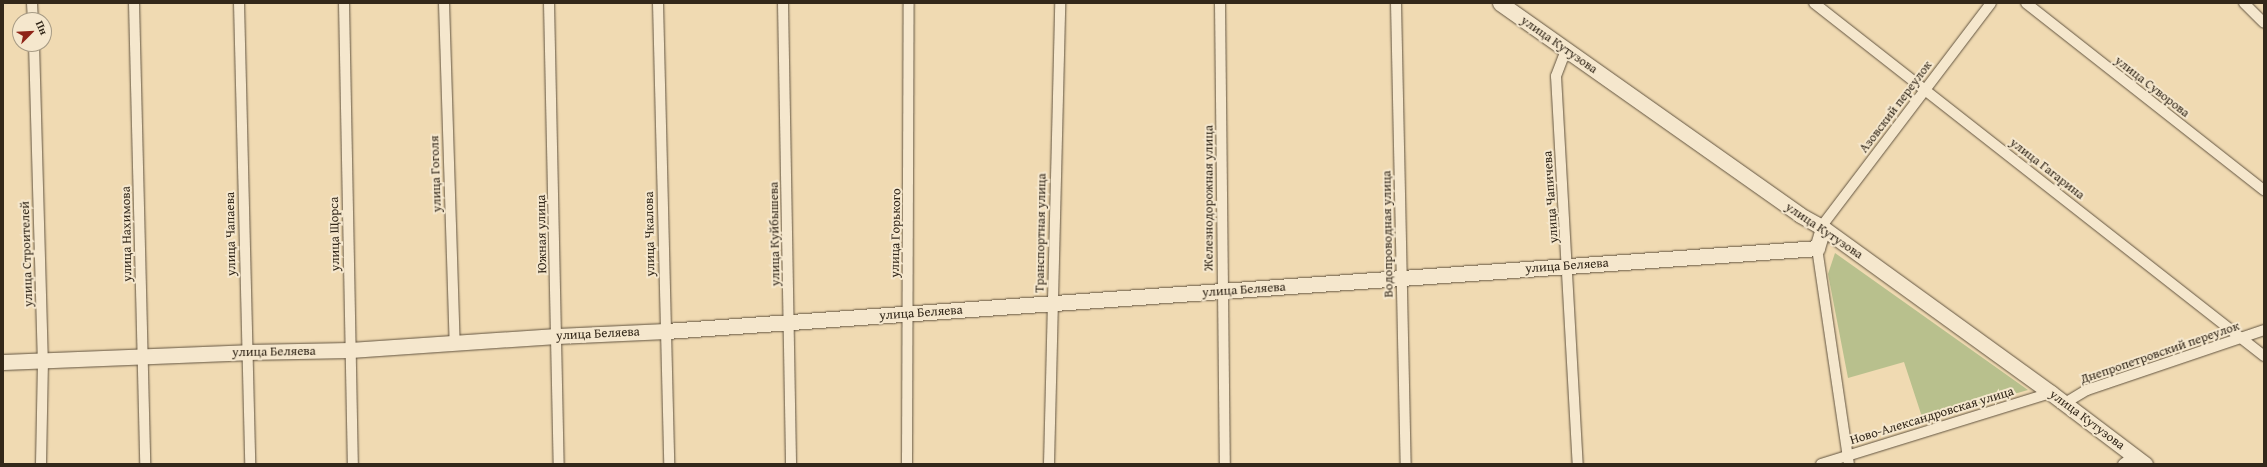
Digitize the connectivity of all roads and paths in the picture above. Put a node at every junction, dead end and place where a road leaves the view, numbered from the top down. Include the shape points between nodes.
1 (134, 3) edge
2 (239, 3) edge
3 (344, 3) edge
4 (444, 3) edge
5 (549, 3) edge
6 (658, 3) edge
7 (783, 3) edge
8 (909, 3) edge
9 (1060, 3) edge
10 (1220, 3) edge
11 (1396, 3) edge
12 (1500, 3) edge
13 (1814, 3) edge
14 (1991, 3) edge
15 (2026, 3) edge
16 (2244, 3) edge
17 (2264, 23) edge
18 (1566, 50) junction
19 (34, 52) edge
20 (1925, 90) junction
21 (2264, 190) edge
22 (1822, 227) junction
23 (1817, 248) junction
24 (1568, 266) junction
25 (1401, 278) junction
26 (1222, 291) junction
27 (1052, 303) junction
28 (908, 314) junction
29 (790, 322) junction
30 (2264, 330) edge
31 (666, 331) junction
32 (557, 336) junction
33 (2243, 339) junction
34 (455, 344) junction
35 (350, 350) junction
36 (247, 352) junction
37 (142, 356) junction
38 (2264, 356) edge
39 (43, 360) junction
40 (3, 362) edge
41 (2051, 393) junction
42 (2065, 403) junction
43 (1848, 460) edge
44 (2134, 461) edge
45 (41, 464) edge
46 (145, 464) edge
47 (250, 464) edge
48 (353, 464) edge
49 (558, 464) edge
50 (669, 464) edge
51 (791, 464) edge
52 (908, 464) edge
53 (1049, 464) edge
54 (1225, 464) edge
55 (1406, 464) edge
56 (1578, 464) edge
57 (1821, 464) edge

1 - 37 street, улица Нахимова
2 - 36 street, улица Чапаева
3 - 35 street, улица Щорса
4 - 34 street, улица Гоголя
5 - 32 street, Южная улица
6 - 31 street, улица Чкалова
7 - 29 street, улица Куйбышева
8 - 28 street, улица Горького
9 - 27 street, Транспортная улица
10 - 26 street, Железнодорожная улица
11 - 25 street, Водопроводная улица
12 - 18 main road, улица Кутузова
13 - 20 street, улица Гагарина
14 - 20 street, Азовский переулок
15 - 21 street, улица Суворова
16 - 17 street
18 - 22 main road, улица Кутузова via 1800,215
18 - 24 street, улица Чапичева via 1556,76
19 - 39 street, улица Строителей
20 - 22 street, Азовский переулок
20 - 33 street, улица Гагарина
22 - 23 main road
22 - 41 main road, улица Кутузова
23 - 24 main road, улица Беляева
23 - 43 street
24 - 25 main road, улица Беляева
24 - 56 street, улица Чапичева
25 - 26 main road, улица Беляева
25 - 55 street, Водопроводная улица
26 - 27 main road, улица Беляева
26 - 54 street, Железнодорожная улица
27 - 28 main road, улица Беляева
27 - 53 street, Транспортная улица
28 - 29 main road, улица Беляева
28 - 52 street, улица Горького
29 - 31 main road, улица Беляева
29 - 51 street, улица Куйбышева
30 - 33 street, Днепропетровский переулок
31 - 32 main road, улица Беляева
31 - 50 street, улица Чкалова
32 - 34 main road, улица Беляева
32 - 49 street, Южная улица
33 - 38 street, улица Гагарина
33 - 42 street, Днепропетровский переулок via 2087,390
34 - 35 main road, улица Беляева
35 - 36 main road, улица Беляева
35 - 48 street, улица Щорса
36 - 37 main road, улица Беляева
36 - 47 street, улица Чапаева
37 - 39 main road, улица Беляева
37 - 46 street, улица Нахимова
39 - 40 main road, улица Беляева
39 - 45 street, улица Строителей
41 - 42 main road, улица Кутузова
41 - 43 street, Ново-Александровская улица
42 - 44 main road, улица Кутузова
43 - 57 street, Ново-Александровская улица

